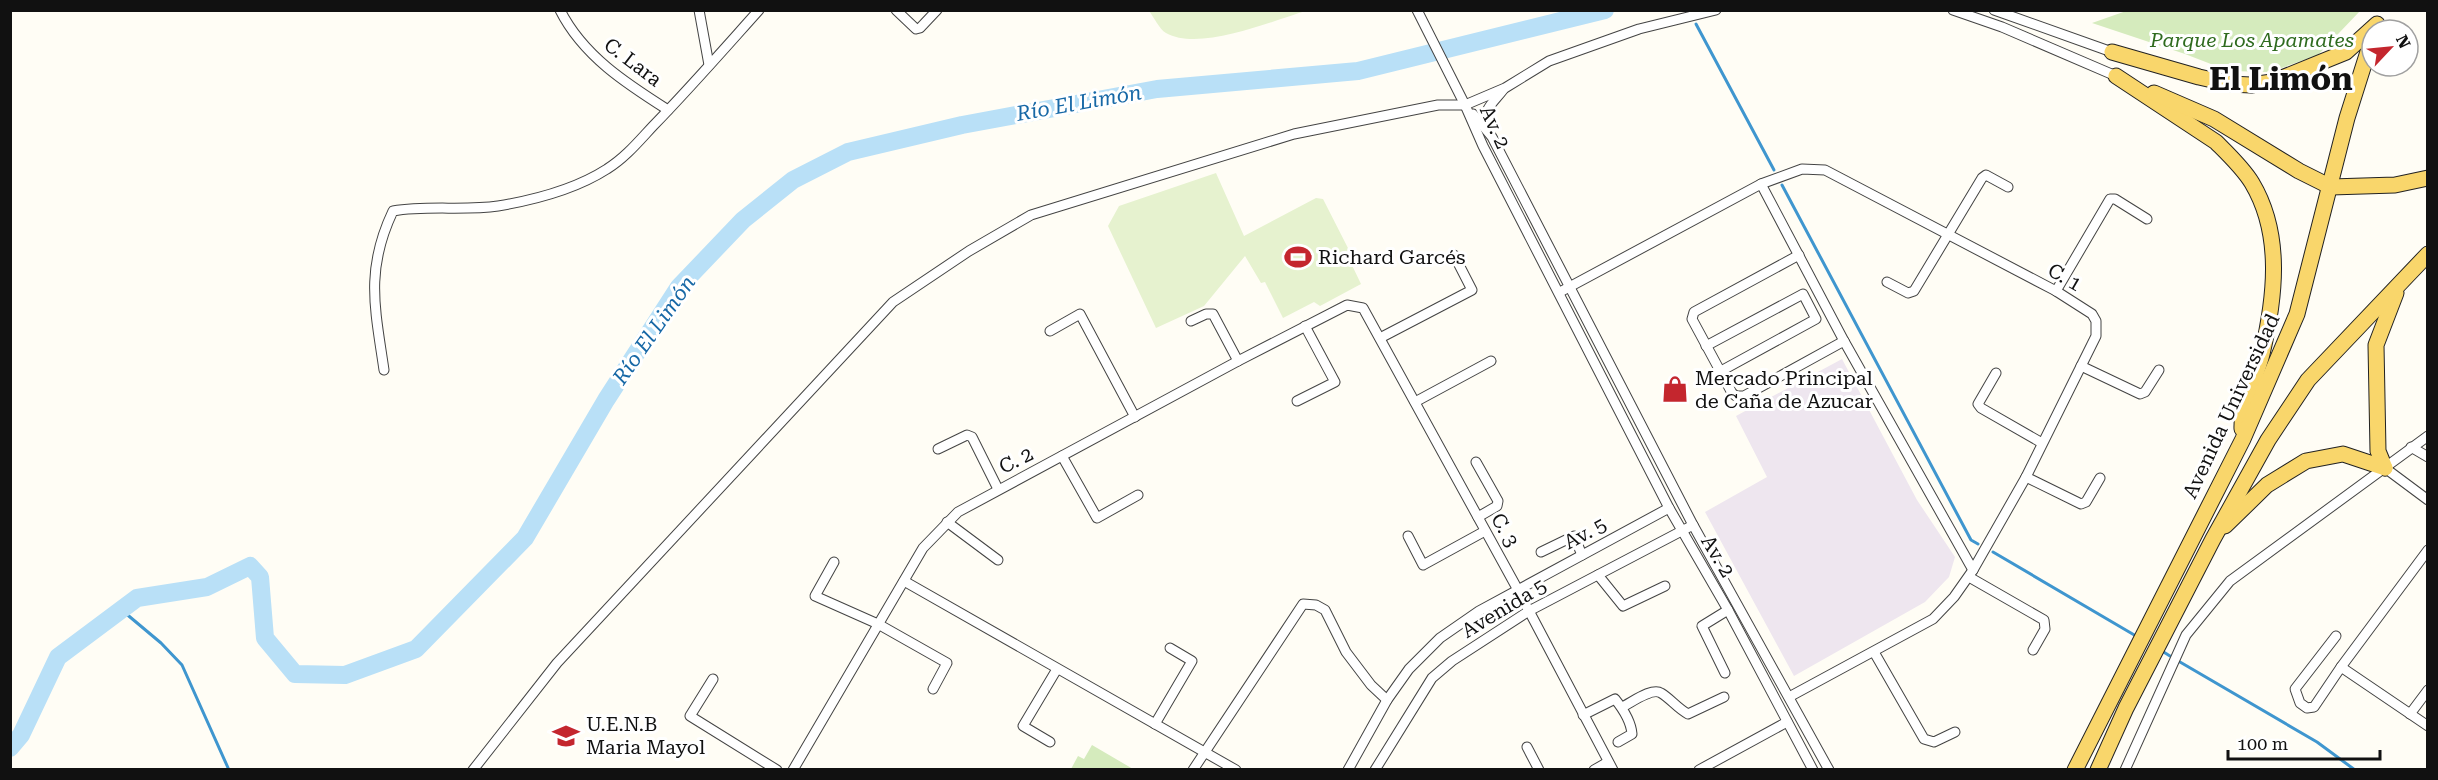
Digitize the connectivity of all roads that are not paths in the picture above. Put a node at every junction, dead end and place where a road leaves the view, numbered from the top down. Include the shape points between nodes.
1 (560, 10) edge
2 (699, 10) edge
3 (759, 10) edge
4 (896, 10) edge
5 (938, 10) edge
6 (1716, 10) edge
7 (1953, 10) edge
8 (1994, 10) edge
9 (1419, 14) edge
10 (2360, 39) edge
11 (2112, 52) joint
12 (710, 65) junction
13 (2116, 76) junction
14 (2360, 77) edge
15 (1505, 88) junction
16 (1465, 105) junction
17 (668, 110) junction
18 (1492, 137) junction
19 (2427, 178) edge
20 (1761, 184) junction
21 (2008, 187) dead end
22 (2331, 187) junction
23 (2147, 219) dead end
24 (1948, 235) junction
25 (2427, 254) edge
26 (1454, 255) dead end
27 (1799, 255) junction
28 (1887, 282) dead end
29 (1570, 287) junction
30 (2397, 288) junction
31 (2056, 291) junction
32 (1560, 292) junction
33 (1363, 308) joint
34 (1191, 321) dead end
35 (1305, 326) junction
36 (1050, 331) dead end
37 (1380, 338) junction
38 (1844, 341) junction
39 (1706, 346) junction
40 (1238, 361) junction
41 (1491, 361) dead end
42 (2081, 366) junction
43 (384, 370) dead end
44 (2159, 370) dead end
45 (1721, 371) junction
46 (1996, 373) dead end
47 (1297, 401) dead end
48 (1415, 402) junction
49 (1135, 417) junction
50 (2427, 436) edge
51 (2243, 439) junction
52 (2042, 443) junction
53 (2411, 447) junction
54 (938, 449) dead end
55 (1062, 456) junction
56 (2427, 457) edge
57 (1476, 462) dead end
58 (2385, 468) junction
59 (2026, 477) junction
60 (2100, 478) dead end
61 (998, 489) junction
62 (1138, 495) dead end
63 (2427, 500) edge
64 (1669, 508) junction
65 (1478, 517) junction
66 (948, 522) junction
67 (1693, 525) junction
68 (1485, 531) junction
69 (1682, 531) junction
70 (1408, 536) dead end
71 (2213, 539) junction
72 (2427, 550) edge
73 (1541, 552) dead end
74 (1582, 555) junction
75 (998, 560) dead end
76 (834, 562) dead end
77 (1971, 573) junction
78 (1598, 575) junction
79 (904, 581) junction
80 (1665, 586) dead end
81 (1518, 590) junction
82 (1728, 610) junction
83 (1529, 611) junction
84 (878, 624) junction
85 (2336, 636) dead end
86 (1170, 648) dead end
87 (2033, 650) dead end
88 (1874, 652) junction
89 (2341, 667) junction
90 (1057, 669) junction
91 (1725, 673) dead end
92 (712, 679) dead end
93 (933, 690) dead end
94 (2427, 690) edge
95 (1724, 697) dead end
96 (1789, 697) junction
97 (1387, 700) junction
98 (1622, 707) junction
99 (2410, 714) junction
100 (1583, 715) junction
101 (1787, 722) junction
102 (1155, 724) junction
103 (2427, 726) edge
104 (1955, 732) dead end
105 (1050, 742) dead end
106 (1618, 742) dead end
107 (1527, 747) dead end
108 (1204, 751) junction
109 (1610, 766) edge
110 (473, 770) edge
111 (777, 770) edge
112 (793, 770) edge
113 (1193, 770) edge
114 (1236, 770) edge
115 (1348, 770) edge
116 (1375, 770) edge
117 (1539, 770) edge
118 (1594, 770) edge
119 (1698, 770) edge
120 (1813, 770) edge
121 (1830, 770) edge
122 (2075, 770) edge
123 (2098, 770) edge
124 (2125, 770) edge

1 - 17 street, C. Lara via 567,26 599,61
2 - 12 street
3 - 12 street
4 - 5 street via 916,29
6 - 15 street via 1639,29 1575,51 1549,61
7 - 13 street
8 - 11 street
9 - 16 street
10 - 11 main road via 2346,52 2272,82 2251,85 2199,77
12 - 17 street
13 - 22 main road via 2214,119
13 - 51 main road via 2223,148 2252,183 2268,222 2274,258 2271,303 2262,355 2242,417
14 - 22 main road, Avenida Universidad
15 - 16 street
15 - 18 street via 1486,114
16 - 18 street, Av. 2
16 - 32 street, Av. 2 via 1482,146
16 - 110 street via 1438,105 1294,134 1031,215 969,250 893,302 557,663
17 - 43 street via 615,163 576,184 498,206 393,211 375,265 373,298
18 - 29 street, Av. 2
19 - 22 main road via 2395,185
20 - 24 street, C. 1 via 1802,169 1825,170
20 - 27 street
20 - 29 street, C. 1
21 - 24 street via 1986,175 1982,178
22 - 51 main road, Avenida Universidad via 2297,314
23 - 31 street via 2110,199
24 - 28 street via 1914,291 1908,293
24 - 31 street, C. 1
25 - 30 main road
26 - 37 street via 1472,290
27 - 38 street
27 - 39 street via 1694,312 1692,319
29 - 32 street, C. 1
29 - 67 street, Av. 2
30 - 58 main road via 2376,345 2378,451
30 - 71 main road via 2308,380 2268,440
31 - 42 street, C. 1 via 2092,314 2096,321 2096,336
32 - 64 street, Av. 2
33 - 35 street, C. 2 via 1347,305
33 - 37 street, C. 3
34 - 40 street via 1213,314
35 - 40 street, C. 2
35 - 47 street via 1335,382
36 - 49 street via 1080,314
37 - 48 street, C. 3
38 - 45 street via 1744,396 1732,393
38 - 77 street
39 - 45 street
39 - 45 street via 1803,294 1816,319
40 - 49 street, C. 2
41 - 48 street
42 - 44 street via 2140,394
42 - 52 street, C. 1
46 - 52 street via 1978,404
48 - 65 street, C. 3
49 - 55 street, C. 2
50 - 53 street
51 - 122 main road, Avenida Universidad
52 - 59 street, C. 1
53 - 56 street
53 - 58 street
54 - 61 street via 967,435 972,437
55 - 61 street, C. 2
55 - 62 street via 1097,518
57 - 65 street via 1498,501 1497,506
58 - 63 street
58 - 71 main road via 2343,454 2306,461 2267,485
58 - 124 street via 2230,581 2186,635
59 - 60 street via 2081,504
59 - 77 street, C. 1
61 - 66 street, C. 2
64 - 69 street, Av. 2
64 - 74 street, Av. 5
65 - 68 street, C. 3
66 - 75 street
66 - 79 street, C. 2 via 923,548
67 - 69 street, Avenida 5
67 - 96 street, Av. 2
68 - 70 street via 1423,566
68 - 81 street, C. 3
69 - 78 street, Avenida 5
69 - 82 street, Av. 2
71 - 123 main road
72 - 89 street
73 - 74 street via 1574,536
74 - 81 street, Av. 5
76 - 84 street via 815,596
77 - 87 street via 2044,620 2045,629
77 - 88 street, C. 1 via 1933,619
78 - 80 street via 1623,606
78 - 83 street, Avenida 5
79 - 84 street, C. 2
79 - 90 street
81 - 83 street, C. 3
81 - 97 street, Avenida 5 via 1440,638 1409,669
82 - 91 street via 1702,626
82 - 101 street, Av. 2
83 - 100 street, C. 3
83 - 116 street, Avenida 5 via 1432,678
84 - 93 street via 947,663
84 - 112 street, C. 2
85 - 89 street via 2295,689 2300,703 2314,707
86 - 102 street via 1192,661
88 - 96 street, C. 1
88 - 104 street via 1924,739 1934,742
89 - 99 street
90 - 102 street
90 - 105 street via 1023,726
92 - 111 street via 690,716
94 - 99 street
95 - 98 street via 1688,714 1660,692
96 - 121 street, Av. 2
97 - 108 street via 1346,652 1325,610 1303,604
97 - 115 street, Avenida 5
98 - 100 street via 1615,699
98 - 106 street via 1632,734
99 - 103 street
100 - 109 street, C. 3
101 - 119 street
101 - 120 street, Av. 2
102 - 108 street
107 - 117 street
108 - 113 street
108 - 114 street
109 - 118 street

